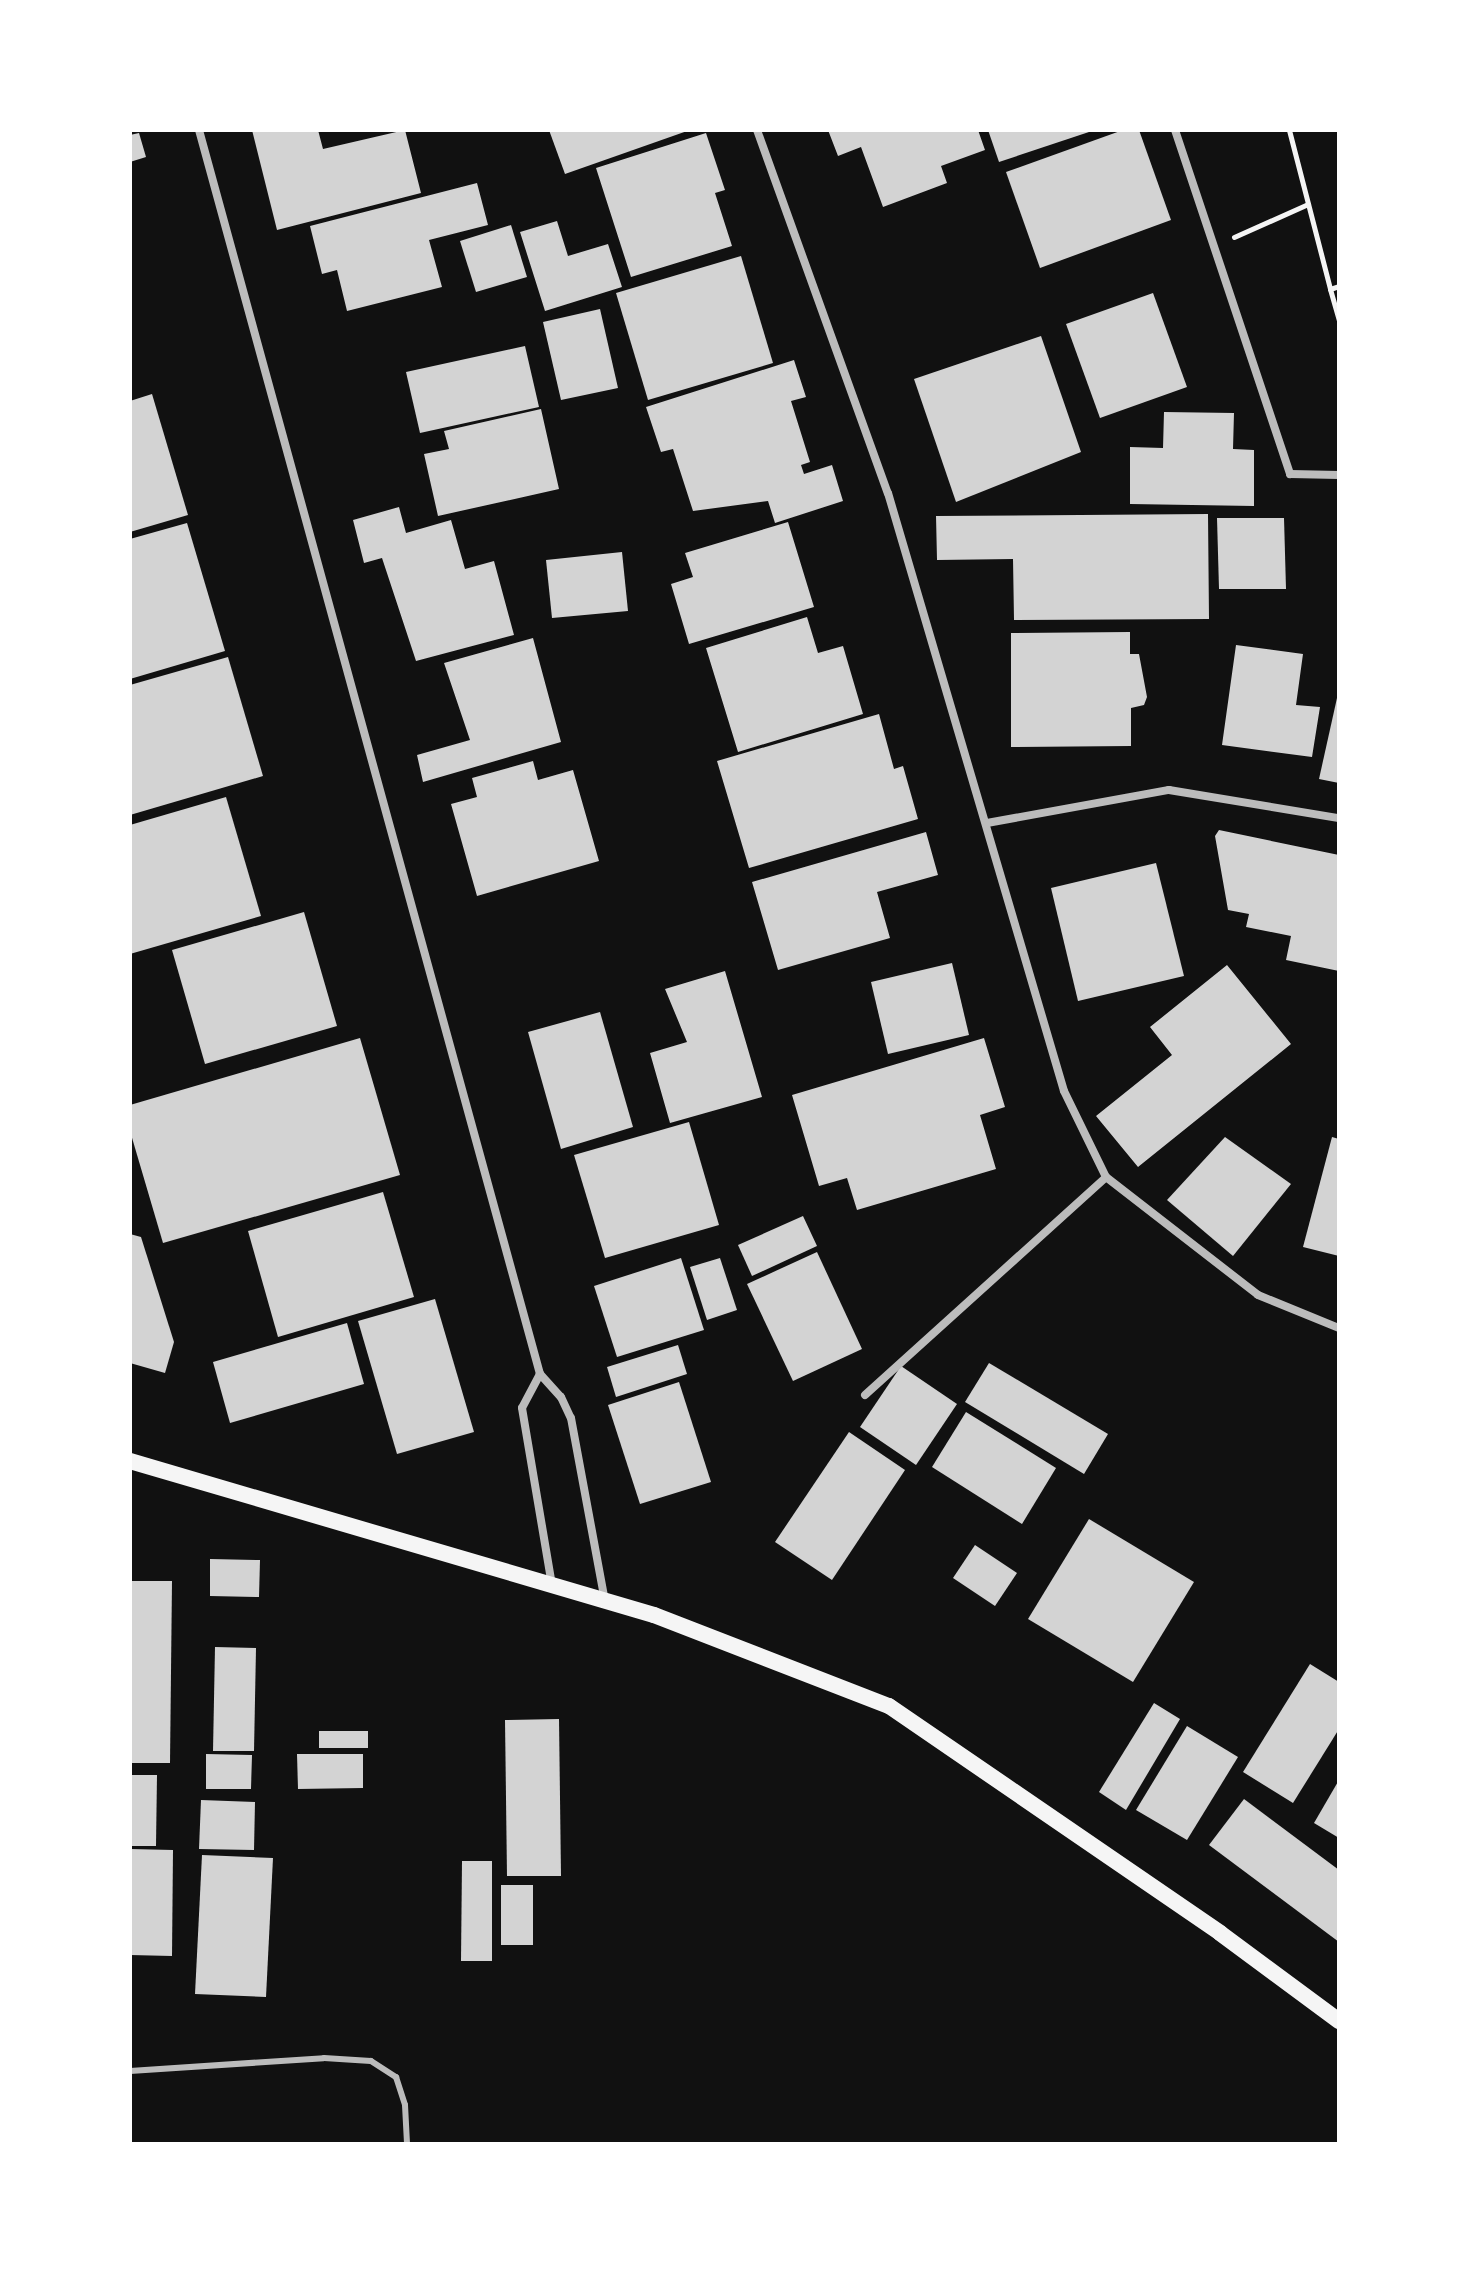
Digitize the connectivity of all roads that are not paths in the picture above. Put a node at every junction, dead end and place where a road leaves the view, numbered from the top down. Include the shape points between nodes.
1 (199, 130) edge
2 (757, 130) edge
3 (1175, 130) edge
4 (1339, 475) edge
5 (1339, 818) edge
6 (987, 823) junction
7 (1106, 1177) junction
8 (1339, 1328) edge
9 (540, 1374) junction
10 (865, 1395) dead end
11 (130, 1461) edge
12 (553, 1588) junction
13 (605, 1602) junction
14 (1339, 2021) edge
15 (130, 2071) edge
16 (407, 2144) edge

1 - 9 street
2 - 6 street via 888,493
3 - 4 street via 1290,474
5 - 6 street via 1169,790
6 - 7 street via 1064,1091
7 - 8 street via 1258,1295
7 - 10 street
9 - 12 street via 522,1408
9 - 13 street via 571,1418
11 - 12 main road
12 - 13 main road
13 - 14 main road via 814,1673 889,1706
15 - 16 lane via 324,2058 371,2061 396,2077 405,2105

